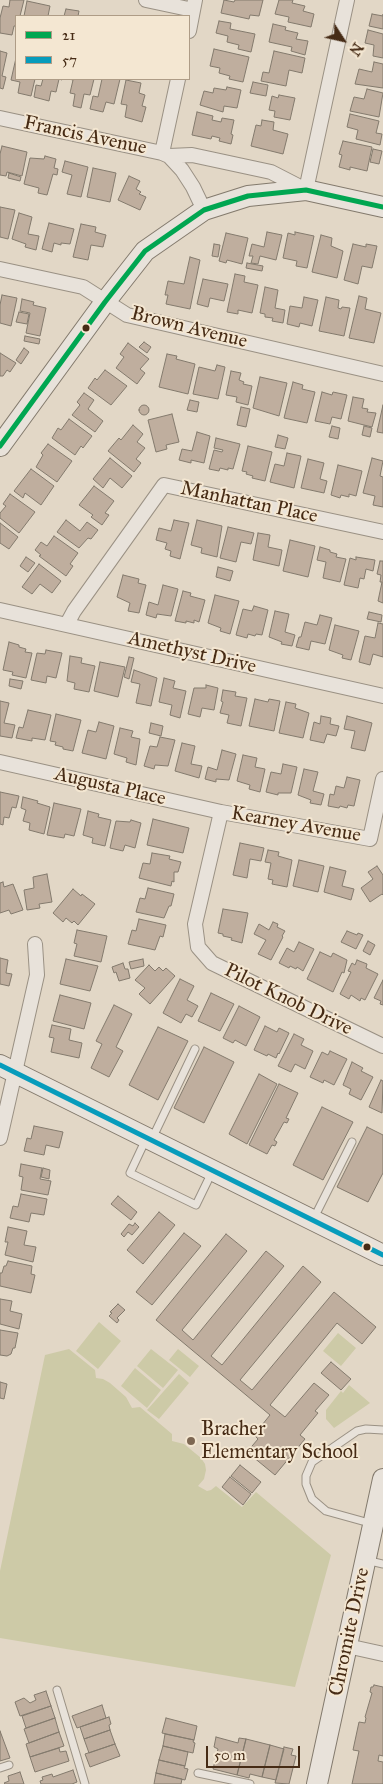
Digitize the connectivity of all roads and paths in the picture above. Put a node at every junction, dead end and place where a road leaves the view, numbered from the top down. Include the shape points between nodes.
1 (146, 0) edge
2 (347, 0) edge
3 (194, 5) edge
4 (190, 26) edge
5 (178, 80) edge
6 (0, 118) edge
7 (166, 155) junction
8 (306, 190) junction
9 (383, 206) edge
10 (204, 210) junction
11 (0, 269) edge
12 (105, 302) junction
13 (383, 374) edge
14 (0, 446) edge
15 (383, 532) edge
16 (0, 610) edge
17 (67, 624) junction
18 (383, 696) edge
19 (0, 762) edge
20 (383, 779) edge
21 (221, 812) junction
22 (35, 944) dead end
23 (383, 1046) edge
24 (195, 1049) dead end
25 (7, 1068) edge
26 (0, 1138) edge
27 (149, 1138) junction
28 (352, 1142) dead end
29 (214, 1169) junction
30 (313, 1220) junction
31 (383, 1255) edge
32 (383, 1430) edge
33 (383, 1479) edge
34 (374, 1524) junction
35 (374, 1562) edge
36 (347, 1646) junction
37 (383, 1654) edge
38 (57, 1690) dead end
39 (9, 1766) dead end
40 (0, 1768) edge
41 (198, 1773) dead end
42 (85, 1784) edge
43 (250, 1784) edge
44 (317, 1784) edge

1 - 3 street
2 - 8 street
3 - 4 street
5 - 7 street
6 - 7 street, Francis Avenue
7 - 8 street, Francis Avenue via 192,155 271,172
7 - 10 street, Francis Avenue via 194,187
8 - 9 main road
8 - 10 main road via 248,196
10 - 12 main road via 145,251
11 - 12 street, Brown Avenue via 83,287
12 - 13 street, Brown Avenue via 127,315
12 - 14 main road
15 - 17 street, Manhattan Place via 164,485
16 - 17 street, Amethyst Drive
17 - 18 street, Amethyst Drive
19 - 21 street, Augusta Place
20 - 21 street, Kearney Avenue via 370,839
21 - 23 street, Pilot Knob Drive via 195,924 198,947 212,963
22 - 25 street via 37,975
24 - 27 lane
25 - 26 street
25 - 27 main road
27 - 29 main road
27 - 29 lane via 130,1173 196,1204
28 - 30 lane
29 - 30 main road
30 - 31 main road
32 - 34 lane via 357,1431 312,1462 306,1476 312,1499 326,1511
33 - 34 main road, Chromite Drive
34 - 35 main road, Chromite Drive
35 - 36 main road, Chromite Drive
36 - 37 street
36 - 44 main road, Chromite Drive
38 - 42 lane
39 - 40 lane
41 - 43 lane

